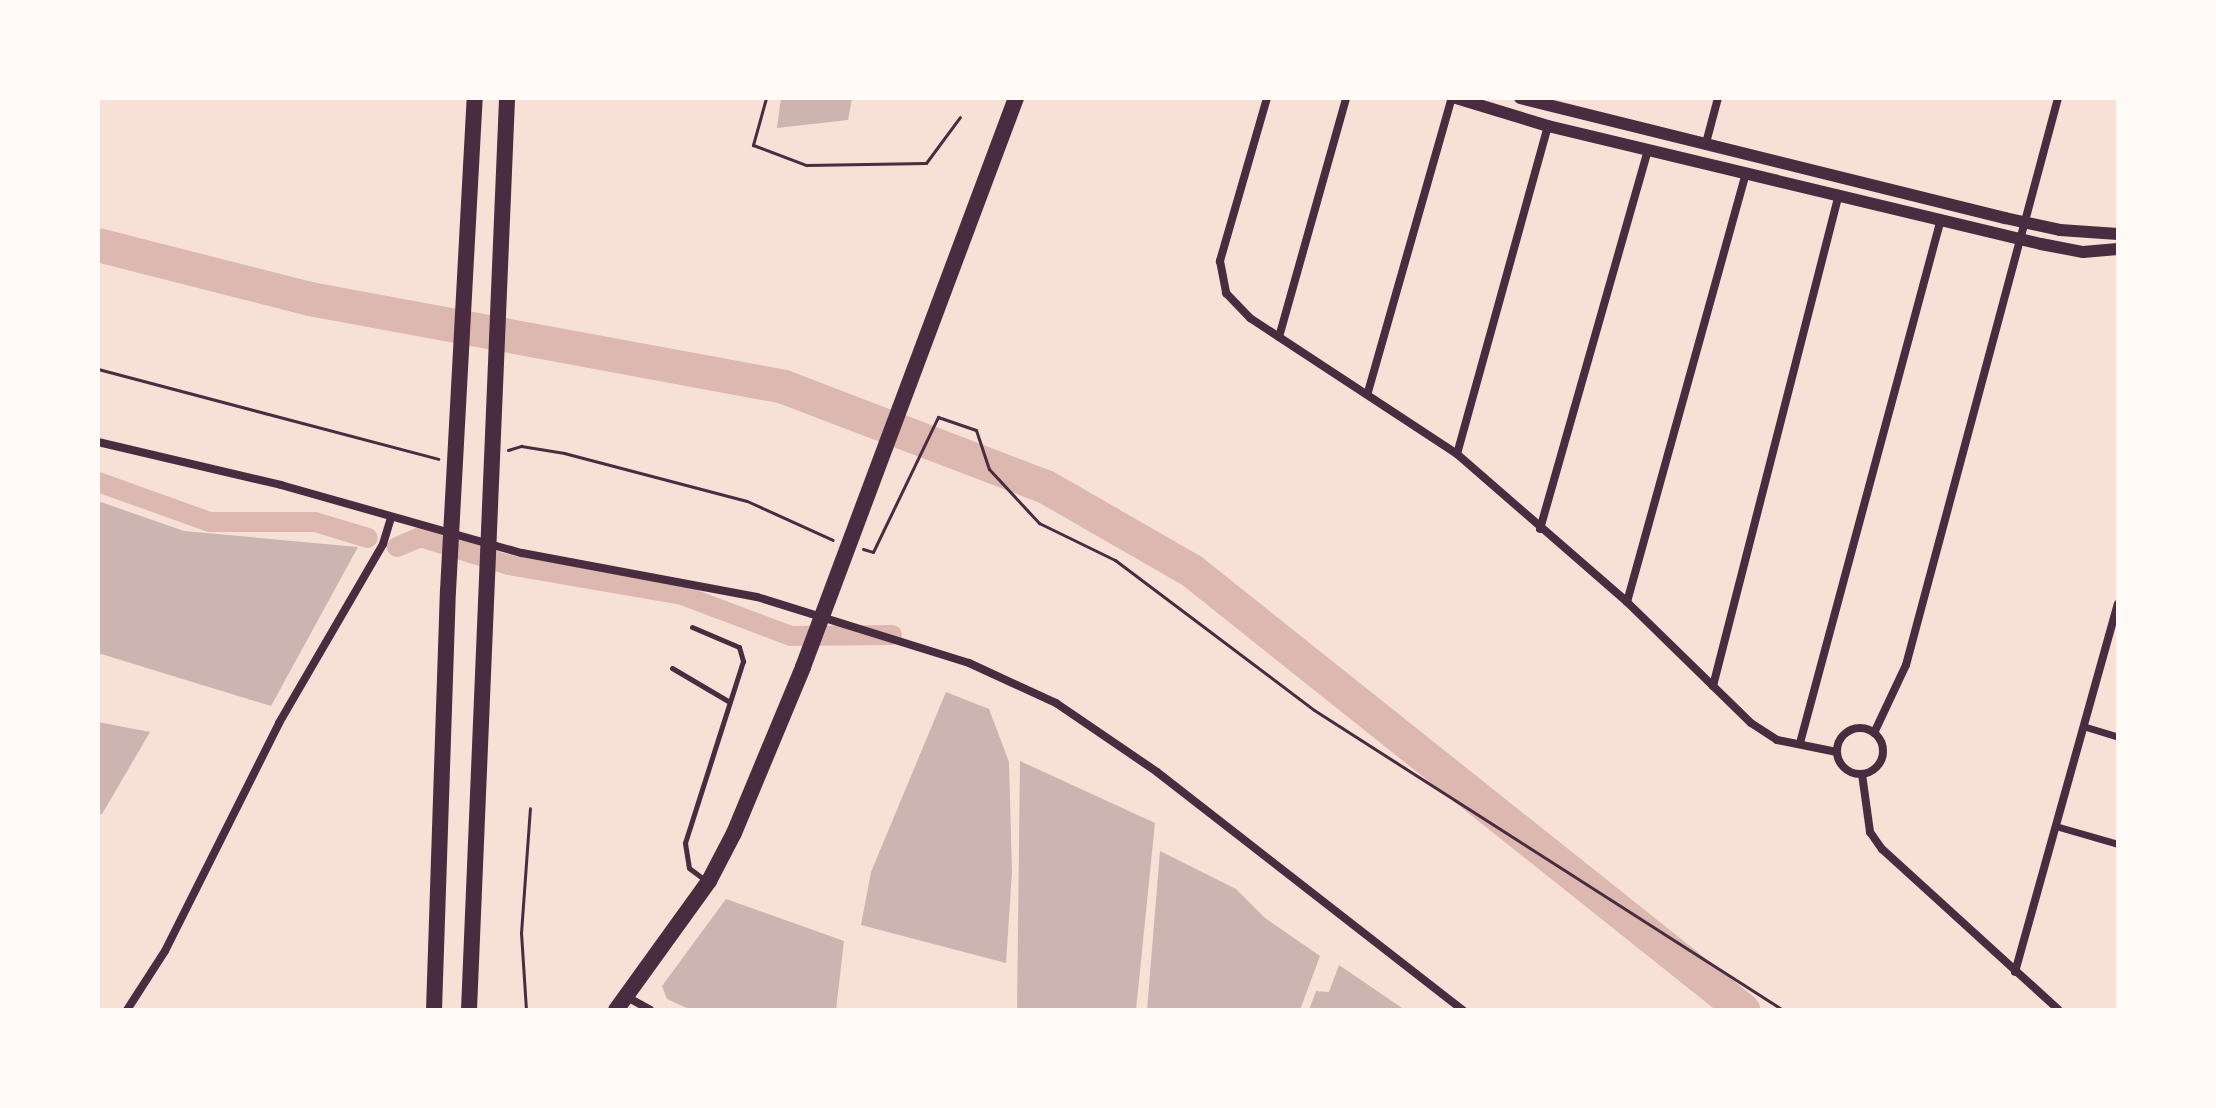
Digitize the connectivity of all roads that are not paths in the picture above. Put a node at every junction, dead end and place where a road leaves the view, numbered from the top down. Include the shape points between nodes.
1 (475, 98) edge
2 (507, 98) edge
3 (1016, 98) edge
4 (1267, 98) edge
5 (1346, 98) edge
6 (1454, 98) edge
7 (1718, 98) edge
8 (2058, 98) edge
9 (1526, 99) edge
10 (1548, 126) junction
11 (1706, 143) junction
12 (1648, 151) junction
13 (1746, 174) junction
14 (1840, 193) junction
15 (1941, 219) junction
16 (2026, 223) junction
17 (2118, 234) edge
18 (2021, 238) junction
19 (2118, 249) edge
20 (1279, 337) junction
21 (1368, 392) junction
22 (98, 442) edge
23 (1457, 454) junction
24 (391, 518) junction
25 (1540, 529) junction
26 (1627, 602) junction
27 (2118, 604) edge
28 (692, 627) dead end
29 (2114, 636) edge
30 (672, 668) dead end
31 (1713, 686) junction
32 (728, 701) junction
33 (2086, 727) junction
34 (1874, 733) junction
35 (2118, 737) edge
36 (1800, 743) junction
37 (1837, 752) junction
38 (1862, 774) junction
39 (2059, 827) junction
40 (2118, 844) edge
41 (709, 881) junction
42 (2015, 972) junction
43 (627, 997) junction
44 (127, 1010) edge
45 (434, 1010) edge
46 (469, 1010) edge
47 (616, 1010) edge
48 (648, 1010) edge
49 (1463, 1010) edge
50 (2059, 1010) edge

1 - 45 main road via 448,591
2 - 46 main road
3 - 41 main road via 803,667
4 - 20 street via 1220,261 1226,293
5 - 20 street
6 - 10 street
6 - 21 street
7 - 11 street
8 - 16 street
9 - 11 street
10 - 12 street
10 - 23 street
11 - 16 street
12 - 13 street
12 - 25 street
13 - 14 street
13 - 26 street
14 - 15 street
14 - 31 street
15 - 18 street
15 - 36 street
16 - 17 street
16 - 18 street
18 - 19 street via 2083,252
18 - 34 street via 1906,665
20 - 21 street
21 - 23 street
22 - 24 street via 266,481
23 - 25 street
24 - 44 street via 383,544 279,723 165,951
24 - 49 street via 613,573 757,597 969,663 1056,703 1157,772
25 - 26 street
26 - 31 street
27 - 29 street
28 - 32 lane via 742,653
29 - 33 street
30 - 32 lane
31 - 36 street via 1751,723 1777,740
32 - 41 lane via 684,858
33 - 35 street
33 - 39 street
34 - 37 street via 1852,729
34 - 38 street via 1882,757
36 - 37 street
37 - 38 street via 1844,768
38 - 42 street via 1870,832 1882,849
39 - 40 street
39 - 42 street
41 - 43 main road
42 - 50 street
43 - 47 main road
43 - 48 street

